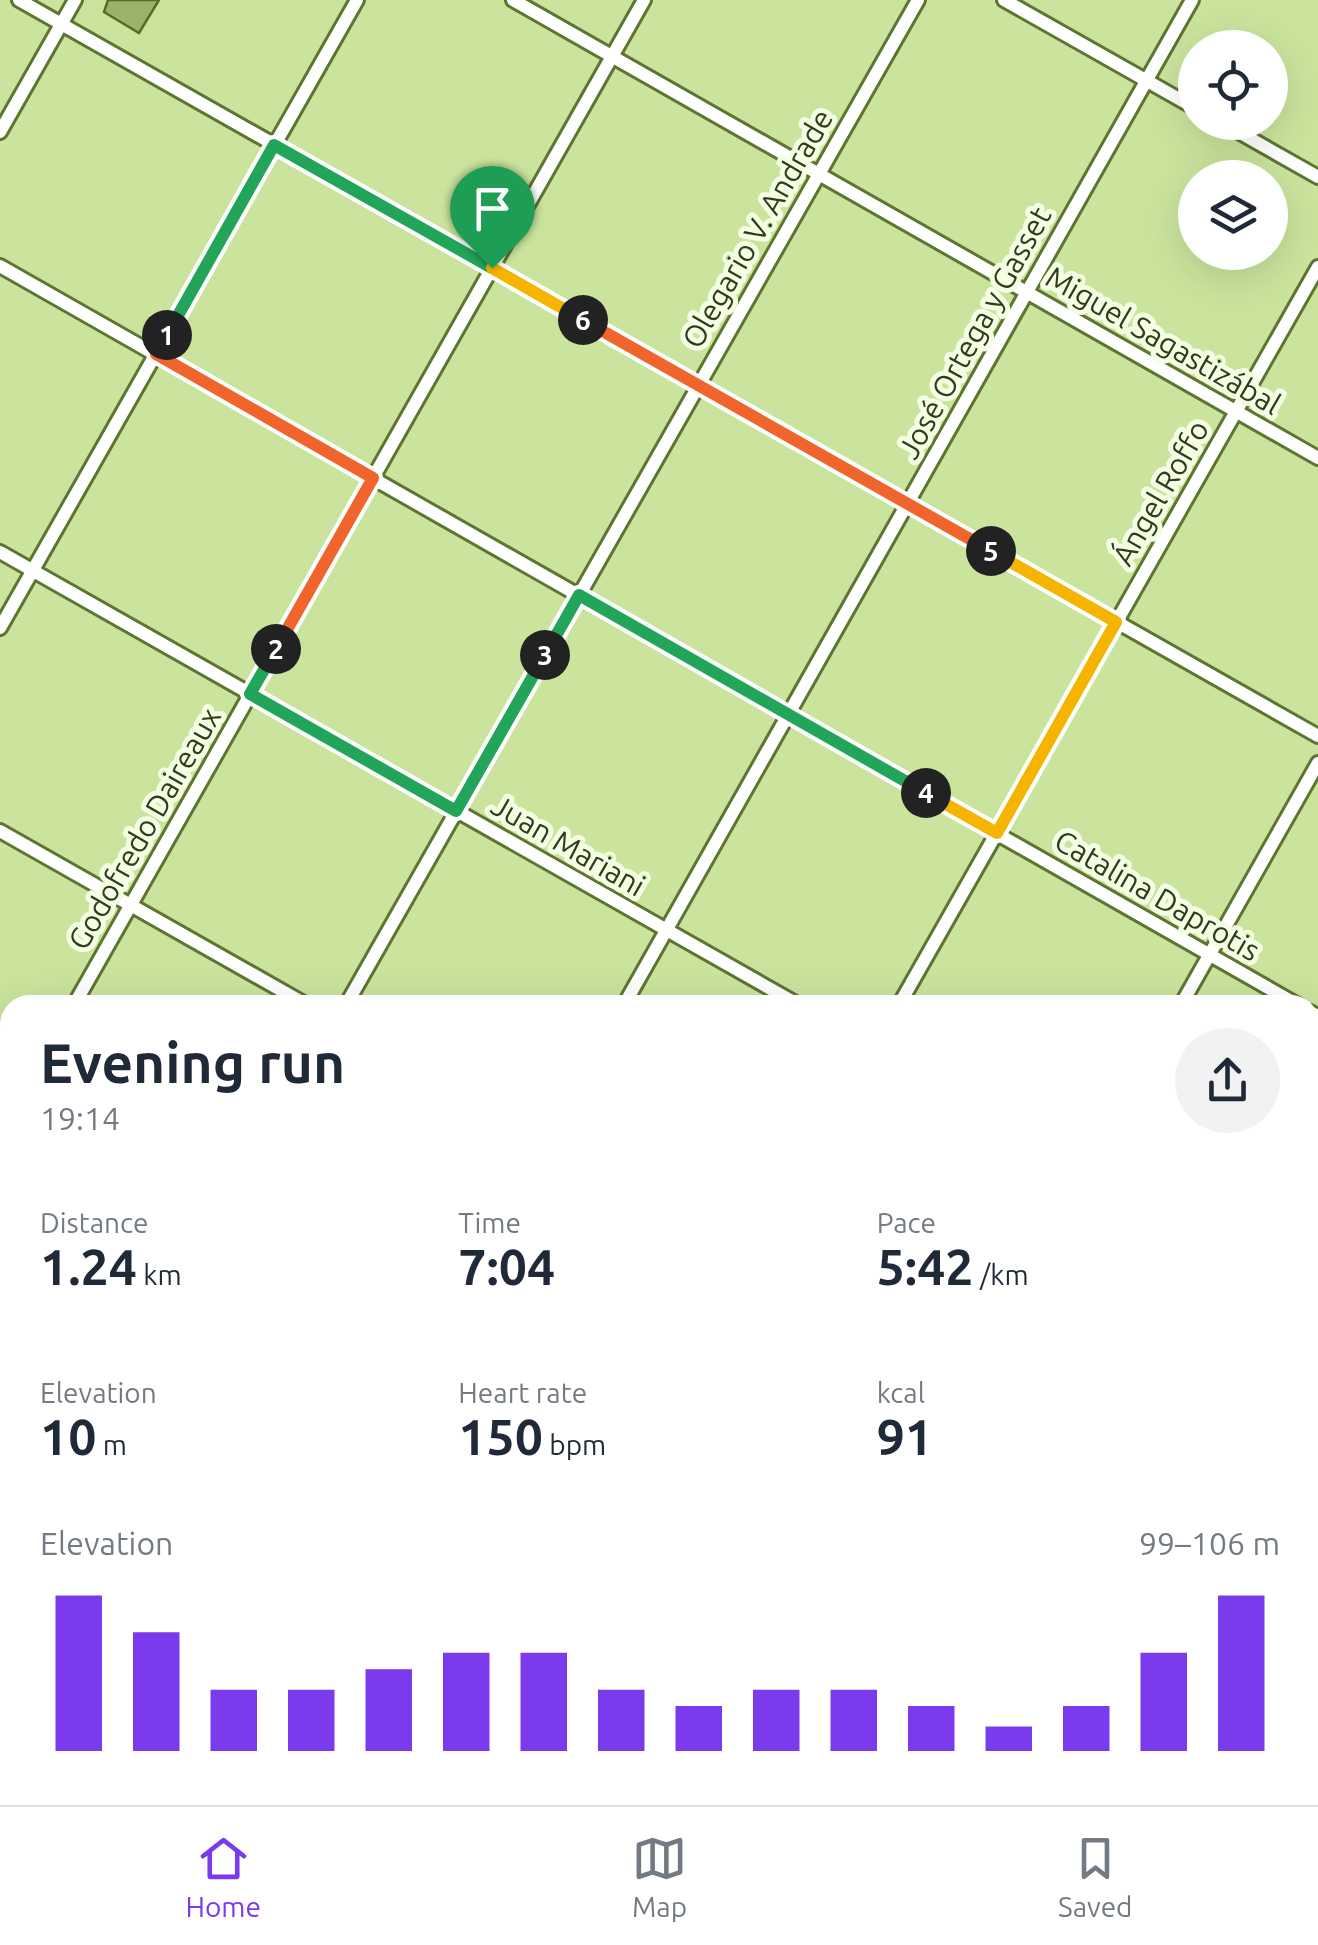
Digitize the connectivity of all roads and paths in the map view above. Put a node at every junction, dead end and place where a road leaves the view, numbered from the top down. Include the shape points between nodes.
1 (19, 0) edge
2 (75, 0) edge
3 (357, 0) edge
4 (513, 0) edge
5 (644, 0) edge
6 (918, 0) edge
7 (1004, 0) edge
8 (1192, 0) edge
9 (61, 24) junction
10 (612, 56) junction
11 (1147, 81) junction
12 (1178, 98) edge
13 (0, 132) edge
14 (1252, 140) edge
15 (274, 145) junction
16 (818, 174) junction
17 (1318, 178) edge
18 (0, 266) edge
19 (1318, 267) edge
20 (492, 268) junction
21 (1027, 292) junction
22 (156, 354) junction
23 (698, 385) junction
24 (1236, 411) junction
25 (1318, 458) edge
26 (373, 478) junction
27 (907, 504) junction
28 (0, 552) edge
29 (33, 571) junction
30 (579, 595) junction
31 (1116, 622) junction
32 (0, 628) edge
33 (250, 694) junction
34 (788, 714) junction
35 (1318, 736) edge
36 (1318, 763) edge
37 (456, 811) junction
38 (0, 831) edge
39 (997, 833) junction
40 (131, 905) junction
41 (666, 930) junction
42 (1210, 954) junction
43 (80, 995) edge
44 (288, 995) edge
45 (352, 995) edge
46 (630, 995) edge
47 (781, 995) edge
48 (906, 995) edge
49 (1187, 995) edge
50 (1281, 995) edge

1 - 9 street
2 - 9 street
3 - 15 street
4 - 10 street, Miguel Sagastizábal
5 - 10 street, Godofredo Daireaux
6 - 16 street, Olegario V. Andrade
7 - 11 street
8 - 11 street, José Ortega y Gasset
9 - 13 street
9 - 15 street
10 - 16 street, Miguel Sagastizábal
10 - 20 street, Godofredo Daireaux
11 - 12 street
11 - 21 street, José Ortega y Gasset
14 - 17 street
15 - 20 street
15 - 22 street
16 - 21 street, Miguel Sagastizábal
16 - 23 street, Olegario V. Andrade
18 - 22 street, Catalina Daprotis
19 - 24 street, Ángel Roffo
20 - 23 street
20 - 26 street, Godofredo Daireaux
21 - 24 street, Miguel Sagastizábal
21 - 27 street, José Ortega y Gasset
22 - 26 street, Catalina Daprotis
22 - 29 street
23 - 27 street
23 - 30 street, Olegario V. Andrade
24 - 25 street, Miguel Sagastizábal
24 - 31 street, Ángel Roffo
26 - 30 street, Catalina Daprotis
26 - 33 street, Godofredo Daireaux
27 - 31 street
27 - 34 street, José Ortega y Gasset
28 - 29 street, Juan Mariani
29 - 32 street
29 - 33 street, Juan Mariani
30 - 34 street, Catalina Daprotis
30 - 37 street, Olegario V. Andrade
31 - 35 street
31 - 39 street, Ángel Roffo
33 - 37 street, Juan Mariani
33 - 40 street, Godofredo Daireaux
34 - 39 street, Catalina Daprotis
34 - 41 street, José Ortega y Gasset
36 - 42 street
37 - 41 street, Juan Mariani
37 - 45 street, Olegario V. Andrade
38 - 40 street
39 - 42 street, Catalina Daprotis
39 - 48 street, Ángel Roffo
40 - 43 street, Godofredo Daireaux
40 - 44 street
41 - 46 street, José Ortega y Gasset
41 - 47 street, Juan Mariani
42 - 49 street
42 - 50 street, Catalina Daprotis

